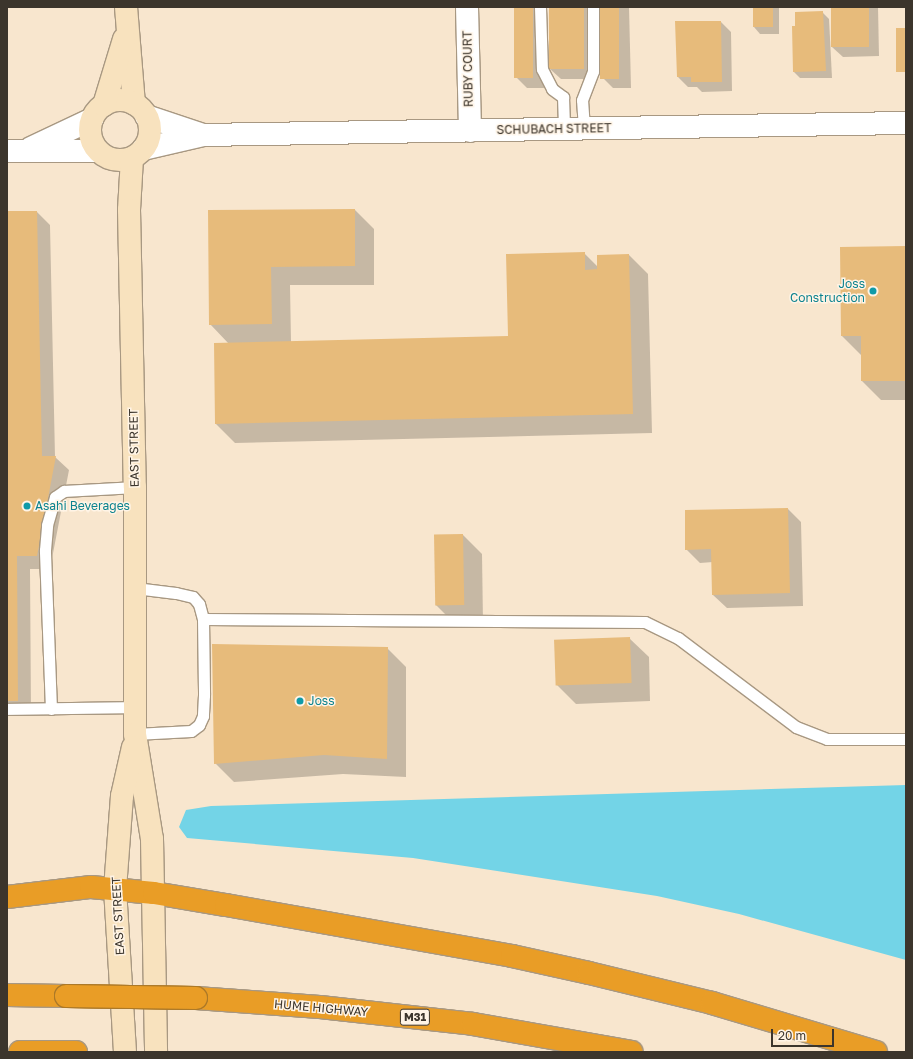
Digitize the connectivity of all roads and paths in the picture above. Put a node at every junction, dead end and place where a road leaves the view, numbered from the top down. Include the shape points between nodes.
1 (126, 7) edge
2 (467, 7) edge
3 (540, 7) edge
4 (593, 7) edge
5 (126, 30) junction
6 (140, 110) junction
7 (98, 112) junction
8 (906, 123) edge
9 (574, 129) junction
10 (470, 131) junction
11 (203, 135) junction
12 (17, 151) edge
13 (103, 154) junction
14 (137, 154) junction
15 (129, 210) junction
16 (135, 487) junction
17 (135, 588) junction
18 (203, 619) junction
19 (135, 707) junction
20 (51, 708) junction
21 (7, 709) edge
22 (135, 734) junction
23 (906, 739) edge
24 (115, 889) junction
25 (154, 893) junction
26 (7, 897) edge
27 (7, 995) edge
28 (20, 1052) edge
29 (66, 1052) edge
30 (76, 1052) edge
31 (125, 1052) edge
32 (156, 1052) edge
33 (632, 1052) edge
34 (876, 1052) edge

1 - 5 main road
2 - 10 street, RUBY COURT
3 - 9 lane via 542,69 552,89 563,97
4 - 9 lane via 593,71
5 - 6 main road
5 - 7 main road
6 - 7 main road via 119,100
6 - 11 street, SCHUBACH STREET
6 - 14 main road via 150,133
7 - 12 street
7 - 13 main road via 90,130 92,141
8 - 9 street, SCHUBACH STREET
9 - 10 street, SCHUBACH STREET
10 - 11 street, SCHUBACH STREET
11 - 14 street, SCHUBACH STREET
12 - 13 street
13 - 14 main road via 120,160
13 - 15 main road, EAST STREET
14 - 15 main road, EAST STREET
15 - 16 main road, EAST STREET
16 - 17 main road, EAST STREET
16 - 20 lane via 64,491 55,497 47,525 45,550
17 - 18 lane via 193,597 199,604
17 - 19 main road, EAST STREET
18 - 22 lane via 204,695 203,716 199,725 184,734
18 - 23 lane via 645,622 678,638 796,727 827,739
19 - 20 lane
19 - 22 main road, EAST STREET
20 - 21 lane
22 - 24 main road, EAST STREET via 122,796
22 - 25 main road, EAST STREET via 152,839
24 - 25 highway
24 - 26 highway via 91,887
24 - 31 main road, EAST STREET
25 - 32 main road, EAST STREET
25 - 34 highway via 512,956 712,1003
27 - 33 highway, HUME HIGHWAY / M31, bridge via 196,998 320,1007 473,1024
28 - 29 highway
29 - 30 highway

